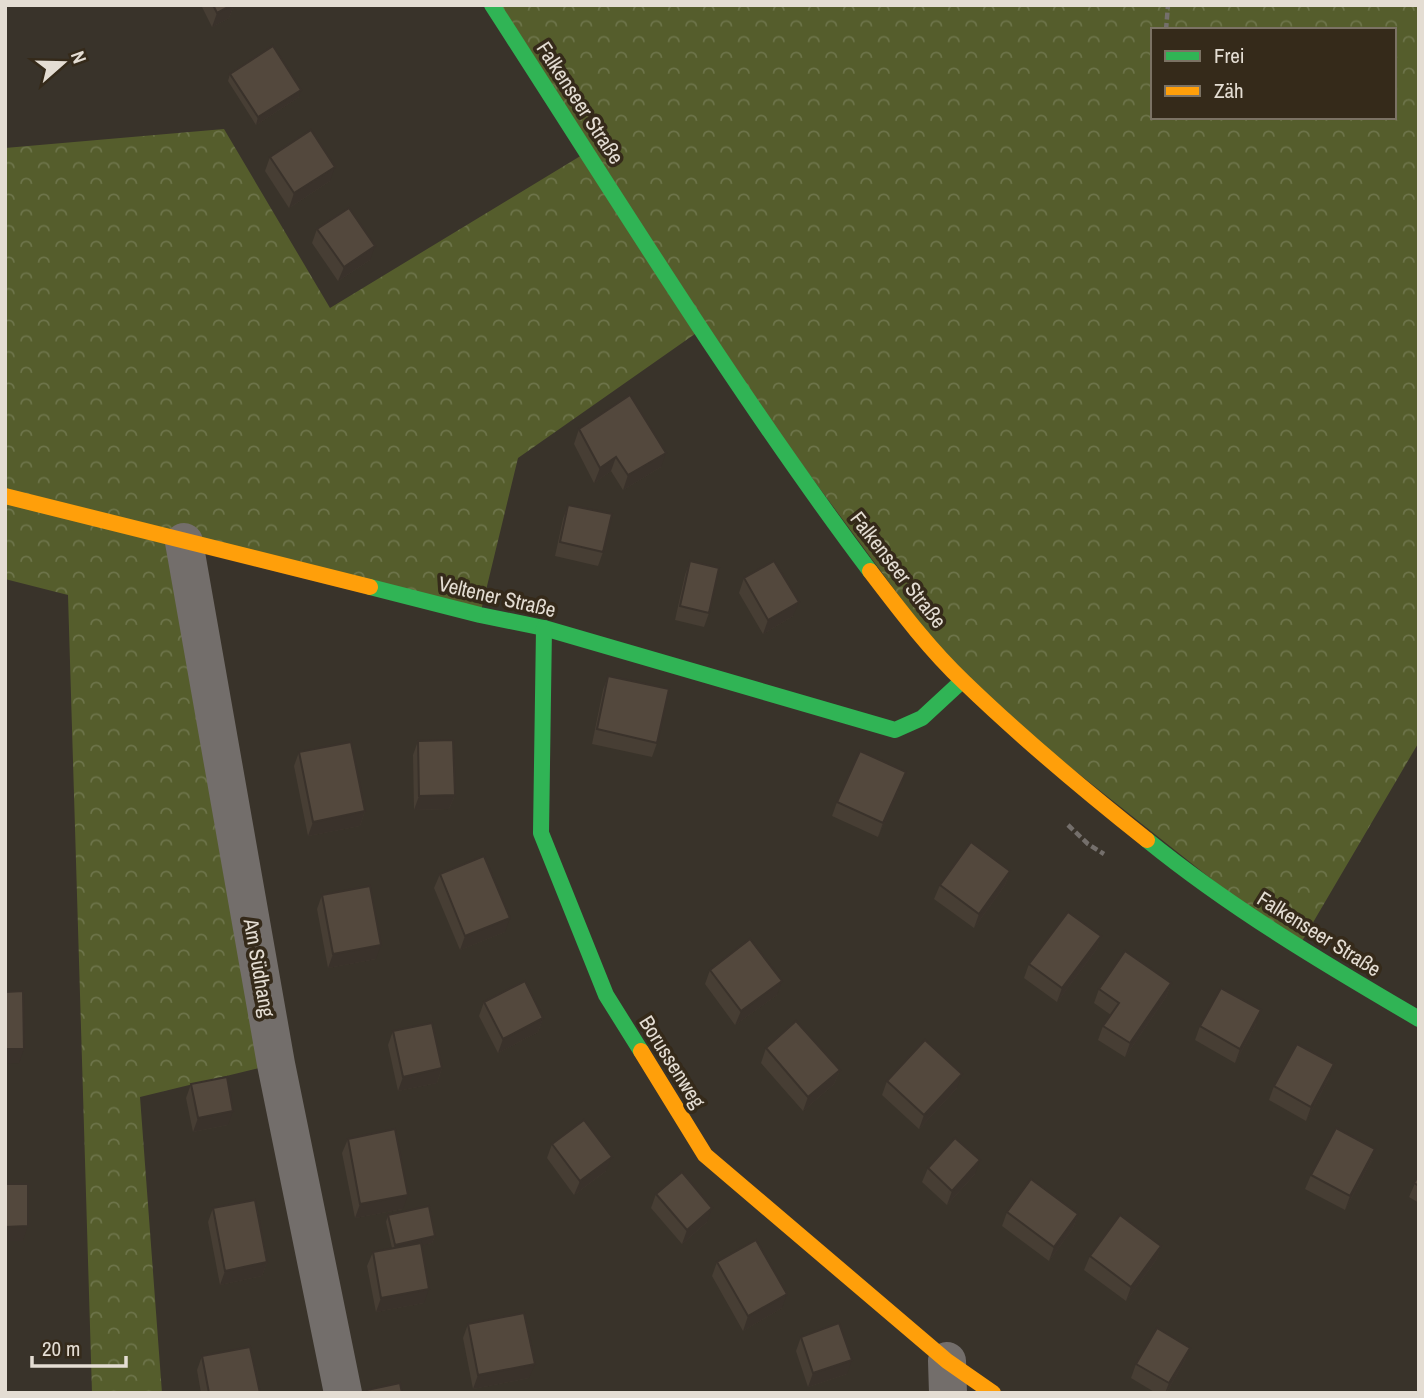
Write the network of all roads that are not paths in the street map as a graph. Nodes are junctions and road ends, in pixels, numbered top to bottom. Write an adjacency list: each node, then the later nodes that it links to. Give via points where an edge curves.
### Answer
1 (492, 5): 5 (street, Falkenseer Straße, via 817,499 894,603)
2 (5, 496): 3 (street, Veltener Straße)
3 (184, 542): 4 (street, Veltener Straße); 8 (street, Am Südhang, via 276,1064)
4 (544, 628): 5 (street, Veltener Straße, via 895,730 922,718); 7 (street, Borussenweg, via 541,833 606,995 705,1156)
5 (962, 681): 6 (street, Falkenseer Straße, via 1082,788 1189,874 1298,948)
6 (1419, 1019)
7 (948, 1377): 9 (street, Borussenweg)
8 (343, 1393)
9 (993, 1393)

